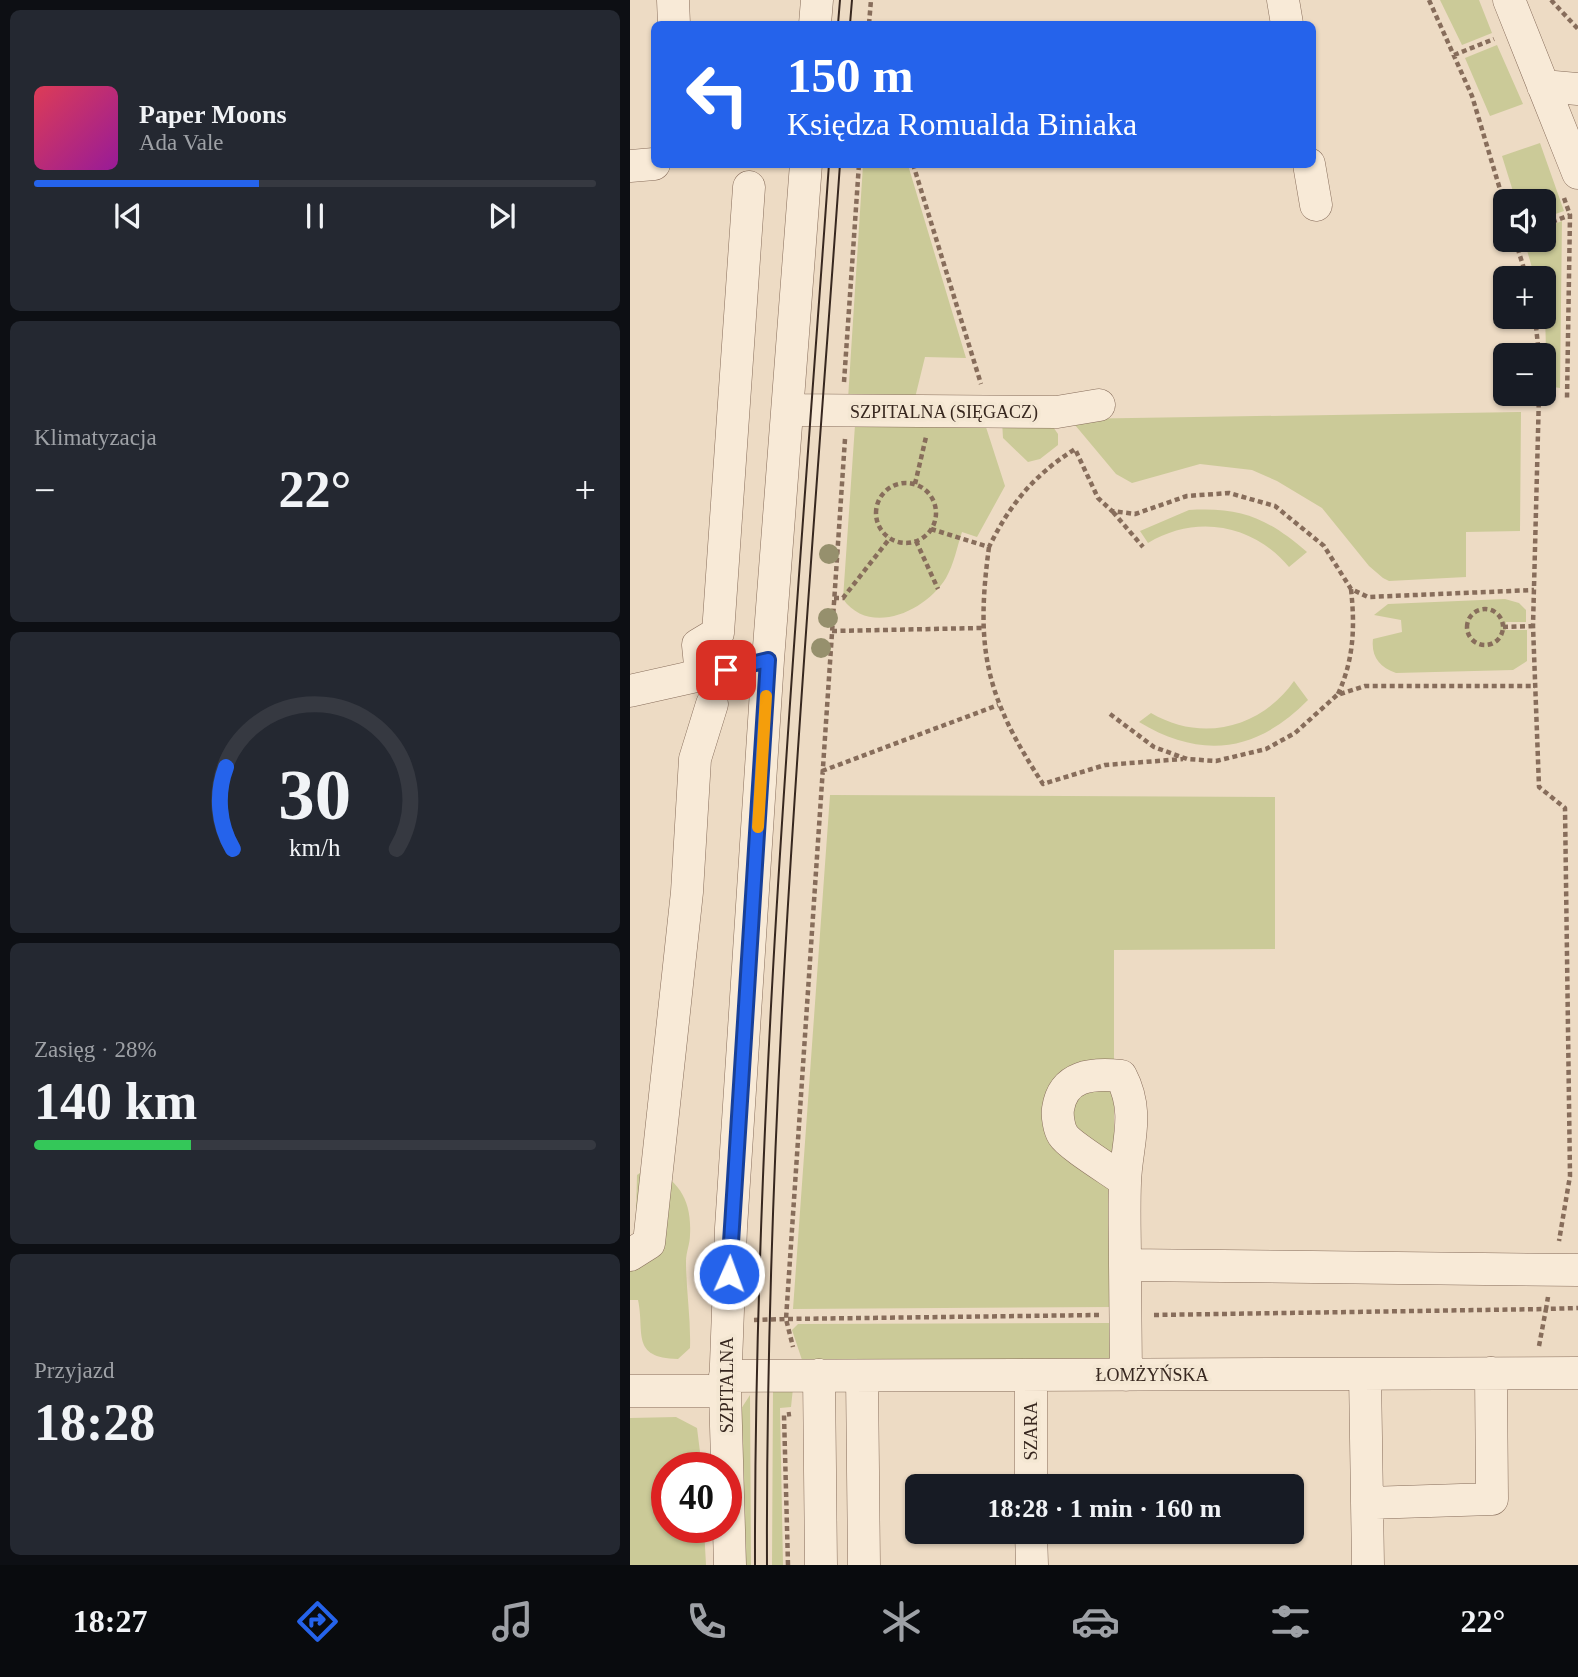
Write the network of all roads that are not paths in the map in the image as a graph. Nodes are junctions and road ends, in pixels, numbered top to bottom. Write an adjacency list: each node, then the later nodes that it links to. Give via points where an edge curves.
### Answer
1 (673, 0): 5 (street)
2 (817, 0): 6 (street)
3 (1283, 0): 7 (street)
4 (1509, 0): 8 (street)
5 (674, 21)
6 (815, 21)
7 (1286, 21)
8 (1543, 86): 9 (street); 14 (street)
9 (1578, 89)
10 (651, 164): 11 (street)
11 (630, 166)
12 (806, 168): 18 (street, SZPITALNA)
13 (1310, 168): 16 (street)
14 (1570, 181)
15 (749, 187): 20 (street, via 718,633 698,645)
16 (1316, 205)
17 (1099, 405): 18 (street, SZPITALNA (SIĘGACZ), via 1057,412)
18 (788, 410): 19 (street, SZPITALNA)
19 (768, 660): 20 (street); 33 (street, SZPITALNA, via 730,1228)
20 (706, 690): 21 (street); 23 (street, via 695,759 687,891 649,1243)
21 (630, 691)
22 (1125, 1181): 24 (street)
23 (630, 1255)
24 (1125, 1265): 25 (street); 29 (street)
25 (1566, 1270)
26 (1491, 1373): 27 (street, ŁOMŻYŃSKA); 28 (street, ŁOMŻYŃSKA); 36 (street, via 1492,1499)
27 (1578, 1373)
28 (1365, 1374): 29 (street, ŁOMŻYŃSKA); 36 (street)
29 (1126, 1375): 32 (street, ŁOMŻYŃSKA)
30 (819, 1376): 31 (street, ŁOMŻYŃSKA); 33 (street, ŁOMŻYŃSKA); 39 (street)
31 (862, 1376): 32 (street, ŁOMŻYŃSKA); 40 (street)
32 (1031, 1376): 35 (street, SZARA)
33 (725, 1383): 34 (street, ŁOMŻYŃSKA); 38 (street, SZPITALNA)
34 (630, 1391)
35 (1031, 1474)
36 (1368, 1503): 42 (street)
37 (1031, 1544): 41 (street)
38 (730, 1565)
39 (821, 1565)
40 (864, 1565)
41 (1032, 1565)
42 (1368, 1565)

